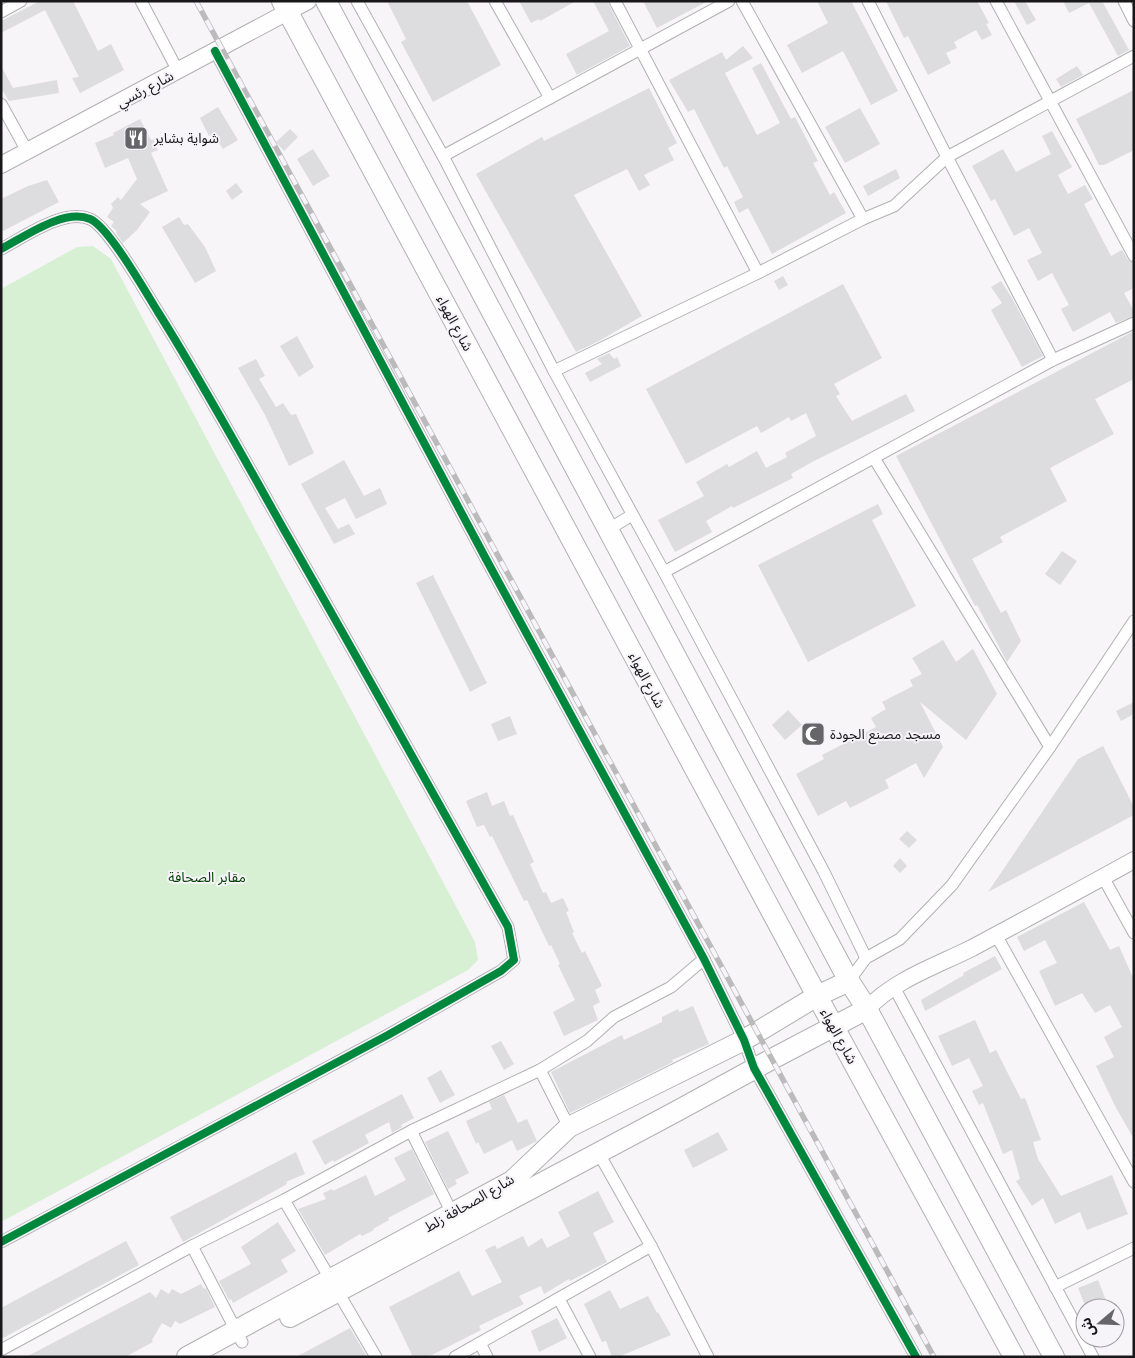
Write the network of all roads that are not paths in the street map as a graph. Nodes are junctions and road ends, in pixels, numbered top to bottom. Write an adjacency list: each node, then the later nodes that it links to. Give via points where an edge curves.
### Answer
1 (21, 1): 14 (street)
2 (141, 1): 19 (street)
3 (308, 1): 13 (street, شارع رئسي)
4 (326, 1): 36 (highway)
5 (357, 1): 24 (street)
6 (495, 1): 20 (street)
7 (615, 1): 16 (street)
8 (729, 1): 16 (street)
9 (742, 1): 27 (street)
10 (868, 1): 25 (street)
11 (996, 1): 21 (street)
12 (1124, 1): 15 (street)
13 (285, 7): 17 (street, شارع رئسي); 48 (highway, شارع الهواء)
14 (1, 12)
15 (1134, 21)
16 (640, 49): 20 (street); 30 (street)
17 (215, 52): 19 (street, شارع رئسي); 45 (street)
18 (1134, 56): 21 (street)
19 (178, 71): 23 (street, شارع رئسي)
20 (550, 98): 24 (street)
21 (1049, 102): 25 (street); 29 (street)
22 (1, 104): 23 (street)
23 (27, 151): 26 (street, شارع رئسي)
24 (443, 156): 33 (street)
25 (947, 157): 27 (street, via 894,206); 32 (street)
26 (1, 165)
27 (863, 219): 30 (street)
28 (1, 249): 60 (street, via 51,222 70,216 90,219 115,244 185,356 508,927 514,960 501,971 388,1035)
29 (1134, 256)
30 (758, 273): 33 (street)
31 (1134, 323): 32 (street)
32 (1053, 360): 34 (street)
33 (554, 372): 35 (street)
34 (874, 458): 37 (street); 39 (street)
35 (632, 515): 36 (street); 37 (street)
36 (609, 529): 46 (highway)
37 (664, 572): 44 (street, via 824,872)
38 (1134, 621): 39 (street)
39 (1050, 747): 44 (street, via 952,884 900,939)
40 (1134, 860): 41 (street)
41 (1103, 877): 42 (street); 43 (street)
42 (1134, 933)
43 (996, 935): 47 (street); 57 (street)
44 (866, 958): 46 (street)
45 (704, 959): 51 (street); 53 (street, via 671,987 614,1017 587,1040)
46 (849, 981): 48 (highway, شارع الصحافة زلط); 49 (highway)
47 (894, 987): 49 (street); 65 (street)
48 (817, 996): 50 (highway, شارع الهواء); 51 (highway, شارع الصحافة زلط)
49 (867, 1010): 50 (highway, شارع الصحافة زلط); 79 (highway)
50 (834, 1026): 52 (highway, شارع الصحافة زلط); 78 (highway, شارع الهواء)
51 (744, 1040): 52 (street); 54 (highway, شارع الصحافة زلط)
52 (754, 1068): 56 (highway, شارع الصحافة زلط); 77 (street)
53 (540, 1070): 54 (street); 55 (street)
54 (569, 1128): 59 (highway, شارع الصحافة زلط, via 512,1181)
55 (411, 1131): 58 (street); 59 (street)
56 (598, 1152): 59 (highway, شارع الصحافة زلط); 62 (street)
57 (1134, 1182)
58 (284, 1200): 61 (street); 64 (street)
59 (456, 1219): 64 (highway, شارع الصحافة زلط)
60 (1, 1242)
61 (192, 1246): 67 (street); 69 (street)
62 (651, 1246): 66 (street); 76 (street)
63 (1134, 1248): 65 (street)
64 (335, 1285): 67 (highway, شارع الصحافة زلط); 72 (street)
65 (1055, 1287): 80 (street)
66 (559, 1299): 68 (street); 75 (street)
67 (239, 1337): 70 (highway, شارع الصحافة زلط); 71 (highway, شارع الصحافة زلط)
68 (480, 1343): 73 (street); 74 (street)
69 (1, 1350)
70 (187, 1357)
71 (215, 1357)
72 (376, 1357)
73 (455, 1357)
74 (487, 1357)
75 (590, 1357)
76 (708, 1357)
77 (916, 1357)
78 (1014, 1357)
79 (1054, 1357)
80 (1093, 1357)

